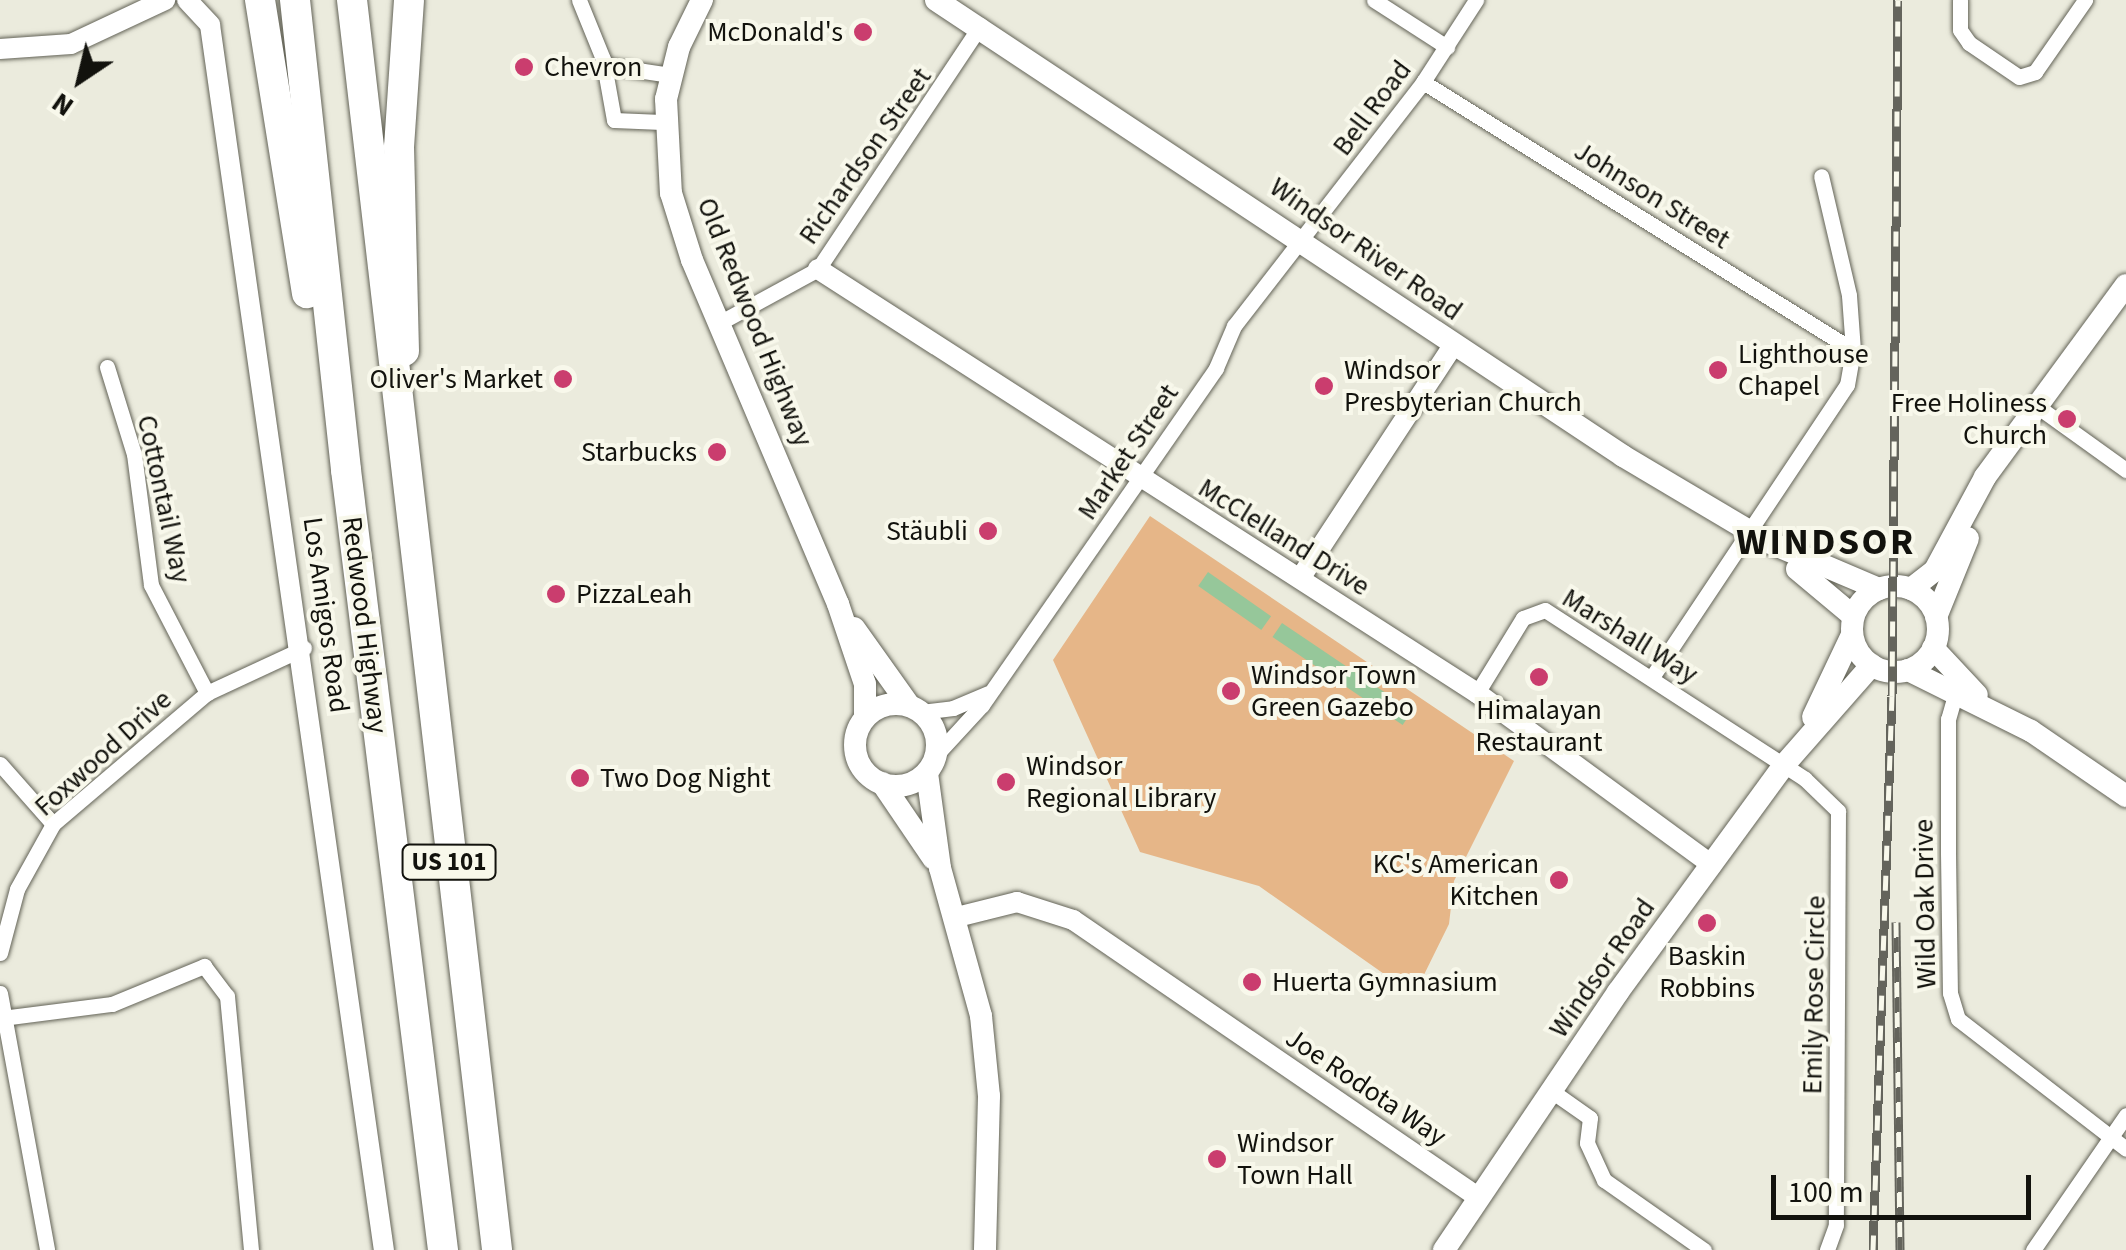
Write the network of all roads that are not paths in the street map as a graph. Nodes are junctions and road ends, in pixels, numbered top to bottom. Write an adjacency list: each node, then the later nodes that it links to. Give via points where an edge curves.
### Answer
1 (165, 0): 16 (street, via 72,44)
2 (186, 0): 42 (street, Los Amigos Road, via 210,25)
3 (260, 0): 30 (highway, via 288,206)
4 (296, 0): 30 (highway, Redwood Highway / US 101)
5 (352, 0): 33 (highway, Redwood Highway / US 101)
6 (409, 0): 33 (highway, via 399,147)
7 (579, 0): 17 (street)
8 (702, 0): 18 (main road, Old Redwood Highway)
9 (936, 0): 14 (main road, Windsor River Road)
10 (1374, 0): 15 (street)
11 (1476, 0): 15 (street, Bell Road)
12 (1960, 0): 13 (street, via 1960,30 1969,42 2018,77 2035,72)
13 (2086, 0)
14 (982, 26): 22 (main road, Windsor River Road); 23 (street, Richardson Street)
15 (1447, 46): 19 (street, Bell Road)
16 (0, 50)
17 (604, 66): 18 (street); 20 (street, via 614,120)
18 (670, 75): 20 (main road, Old Redwood Highway)
19 (1424, 82): 22 (street, Bell Road); 27 (street, Johnson Street)
20 (662, 122): 25 (main road, Old Redwood Highway, via 680,225)
21 (1821, 176): 27 (street, via 1850,294)
22 (1301, 240): 26 (main road, Windsor River Road); 34 (street, Market Street, via 1234,326 1216,368)
23 (818, 269): 25 (street, Richardson Street); 34 (street, McClelland Drive)
24 (2126, 285): 29 (main road)
25 (719, 324): 39 (main road, Old Redwood Highway)
26 (1453, 346): 35 (main road, Windsor River Road); 36 (street)
27 (1853, 350): 35 (street, via 1847,385)
28 (106, 367): 48 (street, Cottontail Way, via 134,454 152,585)
29 (2041, 409): 31 (street); 32 (main road)
30 (346, 470): 75 (highway, Redwood Highway / US 101)
31 (2126, 470)
32 (1995, 471): 38 (main road, via 1985,477 1935,570); 40 (main road)
33 (403, 474): 76 (highway, Redwood Highway / US 101)
34 (1140, 480): 36 (street, McClelland Drive); 47 (street, Market Street)
35 (1758, 536): 37 (main road, Windsor River Road); 41 (main road, Windsor River Road, via 1773,554 1820,582); 46 (street)
36 (1301, 577): 49 (street, McClelland Drive)
37 (1878, 590): 38 (main road); 41 (main road)
38 (1911, 590): 40 (main road)
39 (838, 604): 51 (main road, Old Redwood Highway); 53 (main road, Old Redwood Highway, via 865,684)
40 (1936, 617): 43 (main road)
41 (1852, 626): 44 (main road); 54 (main road, Windsor Road, via 1813,712)
42 (304, 648): 48 (street, Foxwood Drive); 74 (street, Los Amigos Road)
43 (1933, 648): 45 (main road); 52 (main road, via 1951,674)
44 (1872, 666): 45 (main road); 54 (main road, Windsor Road)
45 (1908, 670): 50 (main road)
46 (1652, 676): 49 (street, Marshall Way, via 1546,610 1532,610); 57 (street, Marshall Way)
47 (992, 691): 51 (street, via 953,708); 56 (street, Market Street)
48 (207, 693): 60 (street, Foxwood Drive)
49 (1477, 693): 61 (street, McClelland Drive)
50 (1955, 695): 52 (main road); 69 (street, Wild Oak Drive, via 1948,719 1948,853 1950,993 1958,1019)
51 (915, 709): 53 (main road, via 885,704); 56 (main road, via 935,731)
52 (1994, 711): 59 (main road)
53 (865, 718): 58 (main road, via 856,756)
54 (1814, 725): 57 (main road, Windsor Road)
55 (0, 764): 60 (street)
56 (932, 764): 58 (main road, via 906,785); 62 (main road)
57 (1784, 764): 61 (main road, Windsor Road); 80 (street, Emily Rose Circle, via 1829,799 1842,826 1836,1225)
58 (882, 783): 62 (main road)
59 (2126, 796)
60 (53, 824): 64 (street, Foxwood Drive, via 18,889)
61 (1712, 865): 67 (main road, Windsor Road)
62 (940, 868): 63 (main road)
63 (957, 916): 71 (street, Joe Rodota Way, via 1017,902 1073,920); 77 (main road, via 981,1016 989,1096)
64 (0, 953)
65 (0, 993): 66 (street)
66 (2, 1018): 72 (street); 73 (street, via 112,1004 204,966 228,996)
67 (1553, 1092): 71 (main road, Windsor Road); 79 (street, via 1590,1118 1587,1144 1604,1180)
68 (2126, 1115): 69 (street)
69 (2110, 1138): 70 (street, Wild Oak Drive); 81 (street)
70 (2126, 1150)
71 (1479, 1198): 78 (main road, Windsor Road)
72 (46, 1250)
73 (252, 1250)
74 (384, 1250)
75 (443, 1250)
76 (498, 1250)
77 (985, 1250)
78 (1444, 1250)
79 (1704, 1250)
80 (1826, 1250)
81 (2033, 1250)

